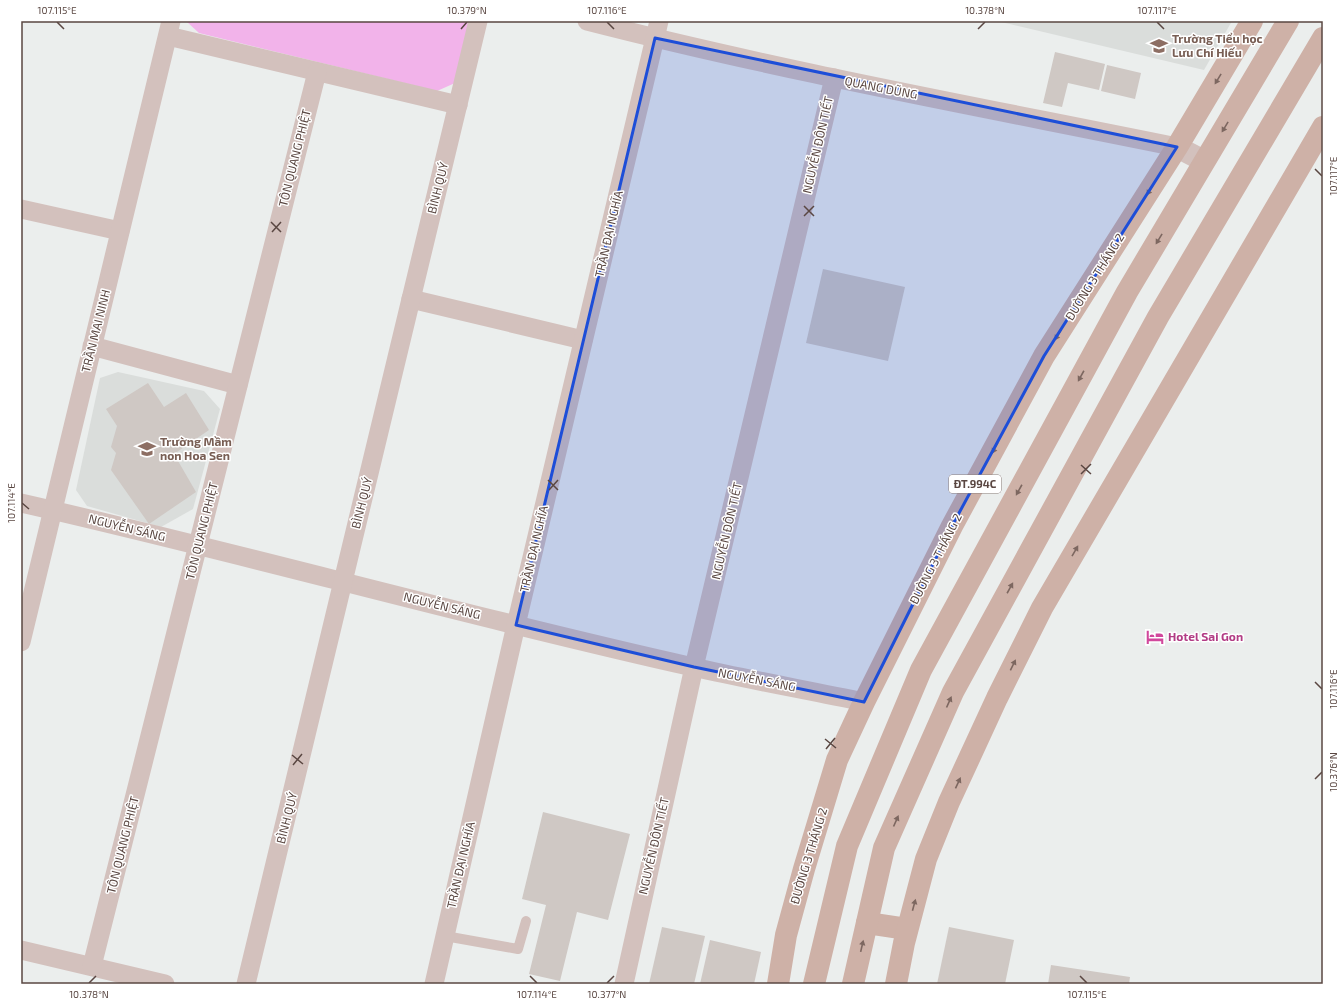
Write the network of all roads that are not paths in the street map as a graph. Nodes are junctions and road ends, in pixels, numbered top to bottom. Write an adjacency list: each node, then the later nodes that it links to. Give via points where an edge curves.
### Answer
1 (478, 21): 10 (street, BÌNH QUÝ)
2 (587, 21): 6 (street, QUANG DŨNG)
3 (1252, 21): 12 (main road, ĐƯỜNG 3 THÁNG 2 / ĐT.994C, one-way to 12)
4 (1288, 21): 13 (main road, ĐT.994C, one-way to 13)
5 (169, 28): 8 (street); 15 (street, TRẦN MAI NINH)
6 (657, 30): 9 (street, QUANG DŨNG); 17 (street, TRẦN ĐẠI NGHĨA)
7 (1323, 38): 29 (main road, one-way to 7, via 884,848 954,692 1158,317)
8 (317, 72): 10 (street); 19 (street, TÔN QUANG PHIỆT)
9 (834, 78): 12 (street, QUANG DŨNG); 26 (street, NGUYỄN ĐÔN TIẾT)
10 (458, 105): 16 (street, BÌNH QUÝ)
11 (1323, 127): 30 (main road, one-way to 11, via 926,859 949,802 1042,608)
12 (1177, 147): 13 (street); 27 (main road, ĐƯỜNG 3 THÁNG 2 / ĐT.994C, one-way to 27, via 1044,356 952,526)
13 (1204, 162): 39 (main road, ĐT.994C, one-way to 39, via 1127,292 921,670 847,846)
14 (21, 209): 15 (street)
15 (120, 231): 18 (street, TRẦN MAI NINH)
16 (412, 298): 17 (street); 23 (street, BÌNH QUÝ)
17 (583, 340): 24 (street, TRẦN ĐẠI NGHĨA)
18 (92, 346): 19 (street); 21 (street, TRẦN MAI NINH)
19 (238, 385): 22 (street, TÔN QUANG PHIỆT)
20 (21, 503): 21 (street, NGUYỄN SÁNG)
21 (53, 510): 22 (street, NGUYỄN SÁNG); 25 (street, TRẦN MAI NINH)
22 (198, 546): 23 (street, NGUYỄN SÁNG); 33 (street, TÔN QUANG PHIỆT)
23 (344, 581): 24 (street, NGUYỄN SÁNG); 35 (street, BÌNH QUÝ)
24 (516, 625): 26 (street, NGUYỄN SÁNG); 31 (street, TRẦN ĐẠI NGHĨA)
25 (21, 642)
26 (694, 667): 27 (street, NGUYỄN SÁNG); 37 (street, NGUYỄN ĐÔN TIẾT)
27 (864, 702): 38 (main road, ĐƯỜNG 3 THÁNG 2 / ĐT.994C, via 838,760 804,869 786,935)
28 (526, 921): 31 (lane, via 518,949)
29 (867, 923): 30 (main road); 40 (main road, one-way to 29)
30 (908, 929): 41 (main road)
31 (445, 936): 36 (street, TRẦN ĐẠI NGHĨA)
32 (21, 950): 33 (street)
33 (92, 966): 34 (street)
34 (165, 984)
35 (246, 984)
36 (434, 984)
37 (624, 984)
38 (778, 984)
39 (814, 984)
40 (853, 984)
41 (896, 984)

